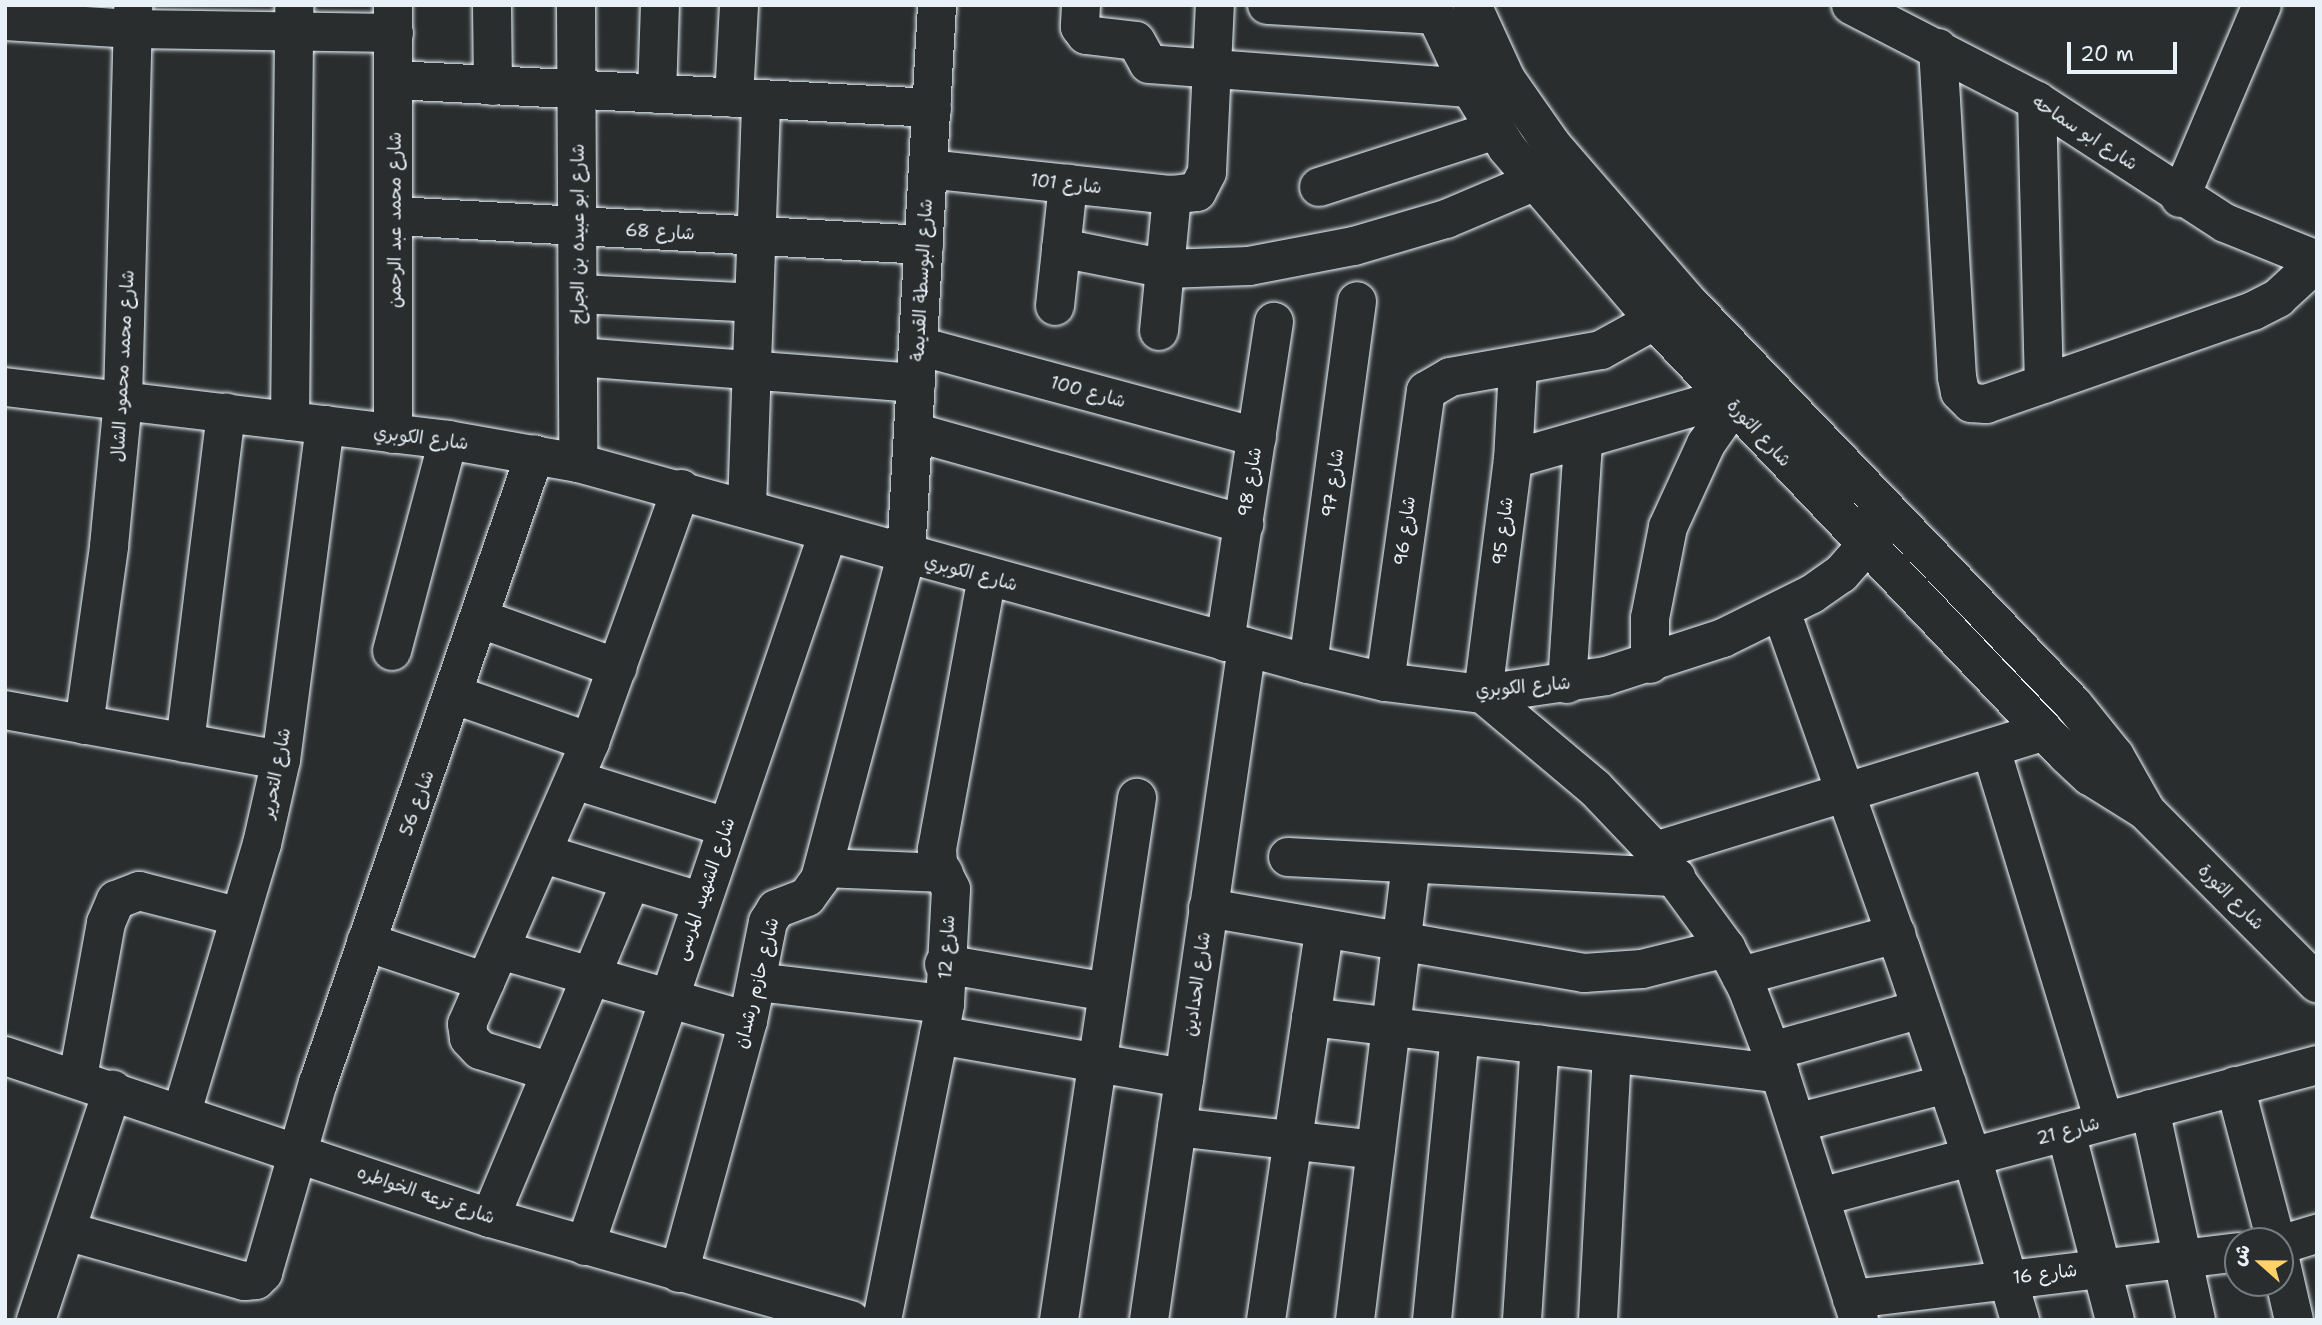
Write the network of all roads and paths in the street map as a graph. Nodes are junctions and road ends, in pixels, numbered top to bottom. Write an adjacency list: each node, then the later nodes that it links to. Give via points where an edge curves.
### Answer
1 (492, 5): 21 (street)
2 (576, 5): 23 (street, شارع ابو عبيده بن الجراح)
3 (660, 5): 24 (street)
4 (739, 5): 25 (street)
5 (937, 5): 27 (street, شارع البوسطة القديمة)
6 (1081, 5): 19 (street, via 1080,27 1091,37 1136,41 1149,64)
7 (1216, 5): 19 (street)
8 (1267, 5): 12 (street)
9 (1472, 5): 29 (street, شارع الثورة, via 1506,79)
10 (1851, 5): 18 (street, شارع ابو سماحه)
11 (2262, 5): 35 (street)
12 (1433, 10): 22 (street, شارع الثورة)
13 (78, 16): 14 (street); 17 (street)
14 (133, 17): 15 (street); 57 (street, شارع محمد محمود الشال)
15 (294, 19): 16 (street); 60 (street, شارع التحرير)
16 (394, 19): 20 (street, شارع محمد عبد الرحمن)
17 (5, 20)
18 (1938, 48): 26 (street, شارع ابو سماحه); 55 (street, via 1961,392 1971,402 1986,404)
19 (1212, 71): 22 (street); 34 (street)
20 (395, 80): 21 (street); 36 (street, شارع محمد عبد الرحمن)
21 (494, 86): 23 (street)
22 (1470, 88): 28 (street, شارع الثورة)
23 (577, 90): 24 (street); 37 (street, شارع ابو عبيده بن الجراح)
24 (657, 94): 25 (street)
25 (748, 99): 27 (street); 38 (street)
26 (2037, 101): 35 (street, شارع ابو سماحه); 55 (street)
27 (932, 108): 30 (street, شارع البوسطة القديمة)
28 (1495, 130): 31 (street, شارع الثورة); 33 (street)
29 (1552, 145): 31 (street); 45 (street, شارع الثورة)
30 (928, 169): 32 (street, شارع 101); 39 (street, شارع البوسطة القديمة)
31 (1527, 174): 42 (street, via 1446,219 1354,246 1249,266); 49 (street, شارع الثورة)
32 (1068, 184): 34 (street, شارع 101); 40 (street)
33 (1319, 187)
34 (1187, 191): 42 (street)
35 (2180, 198): 41 (street, شارع ابو سماحه, via 2271,245)
36 (396, 216): 37 (street, شارع 68); 62 (street, شارع محمد عبد الرحمن)
37 (578, 228): 38 (street, شارع 68); 43 (street, شارع ابو عبيده بن الجراح)
38 (756, 236): 39 (street, شارع 68); 46 (street)
39 (924, 245): 52 (street, شارع البوسطة القديمة)
40 (1061, 248): 42 (street); 47 (street)
41 (2317, 261): 55 (street, via 2278,298 2253,311)
42 (1166, 269): 50 (street)
43 (579, 294): 46 (street); 51 (street, شارع ابو عبيده بن الجراح)
44 (1357, 301): 81 (street, شارع 97)
45 (1688, 302): 49 (street); 71 (street, شارع الثورة)
46 (754, 303): 54 (street)
47 (1055, 306)
48 (1274, 322): 63 (street, شارع 98)
49 (1657, 323): 53 (street, via 1601,350); 58 (street, شارع الثورة)
50 (1160, 331)
51 (578, 357): 54 (street, شارع 100); 68 (street, شارع ابو عبيده بن الجراح)
52 (918, 364): 54 (street, شارع 100); 61 (street, شارع البوسطة القديمة); 63 (street, شارع 100)
53 (1518, 368): 67 (street, شارع 95); 84 (street, شارع 96, via 1450,377 1432,384 1420,409)
54 (752, 370): 70 (street)
55 (2044, 384)
56 (5, 387): 57 (street, شارع الكوبري)
57 (123, 400): 59 (street, شارع الكوبري); 89 (street, شارع محمد محمود الشال)
58 (1730, 402): 65 (street); 74 (street, شارع الثورة); 82 (street, via 1668,527 1650,618)
59 (226, 413): 60 (street, شارع الكوبري); 92 (street)
60 (308, 423): 62 (street, شارع الكوبري); 94 (street, شارع التحرير)
61 (914, 432): 72 (street); 75 (street, شارع البوسطة القديمة)
62 (393, 435): 64 (street, شارع الكوبري)
63 (1257, 438): 72 (street, شارع 98)
64 (448, 440): 66 (street, شارع الكوبري); 80 (street)
65 (1583, 442): 67 (street); 85 (street)
66 (535, 454): 68 (street, شارع الكوبري); 78 (street, شارع 56)
67 (1513, 459): 86 (street, شارع 95)
68 (578, 463): 69 (street, شارع الكوبري)
69 (681, 489): 70 (street, شارع الكوبري); 83 (street)
70 (747, 507): 73 (street, شارع الكوبري)
71 (1892, 516): 74 (street, شارع الكوبري); 98 (street, شارع الثورة, via 2073,704 2115,755)
72 (1244, 524): 79 (street, شارع 98)
73 (828, 533): 75 (street, شارع الكوبري); 99 (street, شارع الشهيد المرسى)
74 (1867, 549): 77 (street, شارع الكوبري, via 1841,574); 90 (street, شارع الثورة)
75 (906, 555): 76 (street, شارع الكوبري); 104 (street, شارع حازم رشدان)
76 (987, 577): 79 (street, شارع الكوبري); 105 (street, شارع 12, via 937,849 937,863)
77 (1780, 611): 82 (street, شارع الكوبري); 96 (street)
78 (481, 619): 83 (street); 87 (street, شارع 56)
79 (1236, 645): 81 (street, شارع الكوبري); 108 (street, شارع الحدادين)
80 (392, 651)
81 (1308, 664): 84 (street, شارع الكوبري)
82 (1650, 664): 85 (street, شارع الكوبري)
83 (618, 668): 91 (street)
84 (1385, 682): 86 (street, شارع الكوبري)
85 (1567, 684): 86 (street, شارع الكوبري)
86 (1483, 694): 102 (street, via 1550,747)
87 (455, 695): 91 (street); 112 (street, شارع 56)
88 (5, 710): 89 (street)
89 (84, 725): 92 (street)
90 (2044, 731): 93 (street); 98 (street, شارع الثورة, via 2090,776)
91 (590, 742): 95 (street)
92 (185, 743): 94 (street)
93 (1990, 749): 96 (street); 141 (street)
94 (281, 760): 109 (street, شارع التحرير)
95 (575, 780): 99 (street); 100 (street)
96 (1846, 793): 102 (street); 111 (street)
97 (1136, 798): 120 (street)
98 (2146, 811): 119 (street, شارع الثورة)
99 (726, 827): 107 (street, شارع الشهيد المرسى)
100 (544, 854): 106 (street); 116 (street)
101 (1288, 857): 103 (street)
102 (1666, 864): 103 (street); 114 (street)
103 (1411, 866): 113 (street)
104 (824, 868): 105 (street); 118 (street, شارع حازم رشدان, via 807,897 781,904 772,915)
105 (944, 873): 115 (street, شارع 12, via 951,889)
106 (631, 881): 107 (street); 117 (street)
107 (700, 901): 121 (street, شارع الشهيد المرسى)
108 (1208, 908): 110 (street); 135 (street, شارع الحدادين)
109 (240, 917): 136 (street, via 139,891 116,901 106,923); 140 (street, شارع التحرير)
110 (1324, 930): 113 (street); 123 (street)
111 (1896, 934): 114 (street); 122 (street)
112 (366, 942): 116 (street); 147 (street, شارع 56)
113 (1402, 944): 114 (street, via 1603,974); 126 (street)
114 (1733, 962): 132 (street)
115 (944, 964): 120 (street); 124 (street, شارع 12)
116 (493, 966): 117 (street); 134 (street, via 467,1024 474,1045)
117 (591, 978): 121 (street); 134 (street)
118 (757, 982): 124 (street); 125 (street, شارع حازم رشدان)
119 (2317, 983)
120 (1108, 992): 131 (street)
121 (668, 1000): 125 (street); 155 (street, شارع الشهيد المرسى)
122 (1922, 1009): 132 (street); 137 (street)
123 (1311, 1017): 126 (street); 145 (street)
124 (942, 1020): 131 (street); 165 (street, شارع 12)
125 (748, 1021): 159 (street, شارع حازم رشدان)
126 (1391, 1027): 127 (street); 146 (street)
127 (1460, 1035): 128 (street); 170 (street)
128 (1540, 1045): 129 (street); 171 (street)
129 (1612, 1054): 132 (street); 172 (street)
130 (5, 1056): 136 (street, شارع ترعه الخواطره)
131 (1097, 1063): 135 (street); 166 (street)
132 (1776, 1063): 142 (street)
133 (2317, 1065): 138 (street, شارع 21)
134 (551, 1072): 150 (street)
135 (1184, 1078): 143 (street, شارع الحدادين)
136 (96, 1083): 140 (street, شارع ترعه الخواطره); 152 (street)
137 (1947, 1084): 142 (street); 148 (street)
138 (2235, 1087): 139 (street, شارع 21); 151 (street)
139 (2150, 1109): 141 (street, شارع 21); 157 (street)
140 (182, 1112): 147 (street, شارع ترعه الخواطره)
141 (2104, 1121): 144 (street, شارع 21)
142 (1796, 1123): 149 (street)
143 (1177, 1127): 145 (street); 167 (street, شارع الحدادين)
144 (2066, 1132): 148 (street, شارع 21); 158 (street)
145 (1293, 1141): 146 (street); 168 (street)
146 (1376, 1150): 169 (street)
147 (298, 1151): 150 (street, شارع ترعه الخواطره); 152 (street, شارع 56, via 263,1273 256,1280 244,1281)
148 (1972, 1157): 149 (street, شارع 21); 160 (street)
149 (1820, 1198): 162 (street)
150 (490, 1217): 155 (street, شارع ترعه الخواطره)
151 (2272, 1227)
152 (66, 1231): 163 (street)
153 (2317, 1234): 154 (street)
154 (2294, 1241)
155 (586, 1246): 159 (street, شارع ترعه الخواطره)
156 (2224, 1254): 157 (street, شارع 16)
157 (2184, 1259): 158 (street, شارع 16); 175 (street)
158 (2104, 1267): 160 (street, شارع 16); 174 (street)
159 (680, 1273): 164 (street, شارع ترعه الخواطره)
160 (2008, 1279): 162 (street, شارع 16); 173 (street)
161 (2289, 1297): 176 (street)
162 (1856, 1309)
163 (36, 1320)
164 (850, 1320)
165 (882, 1320)
166 (1059, 1320)
167 (1149, 1320)
168 (1266, 1320)
169 (1355, 1320)
170 (1432, 1320)
171 (1522, 1320)
172 (1598, 1320)
173 (2020, 1320)
174 (2115, 1320)
175 (2196, 1320)
176 (2294, 1320)

